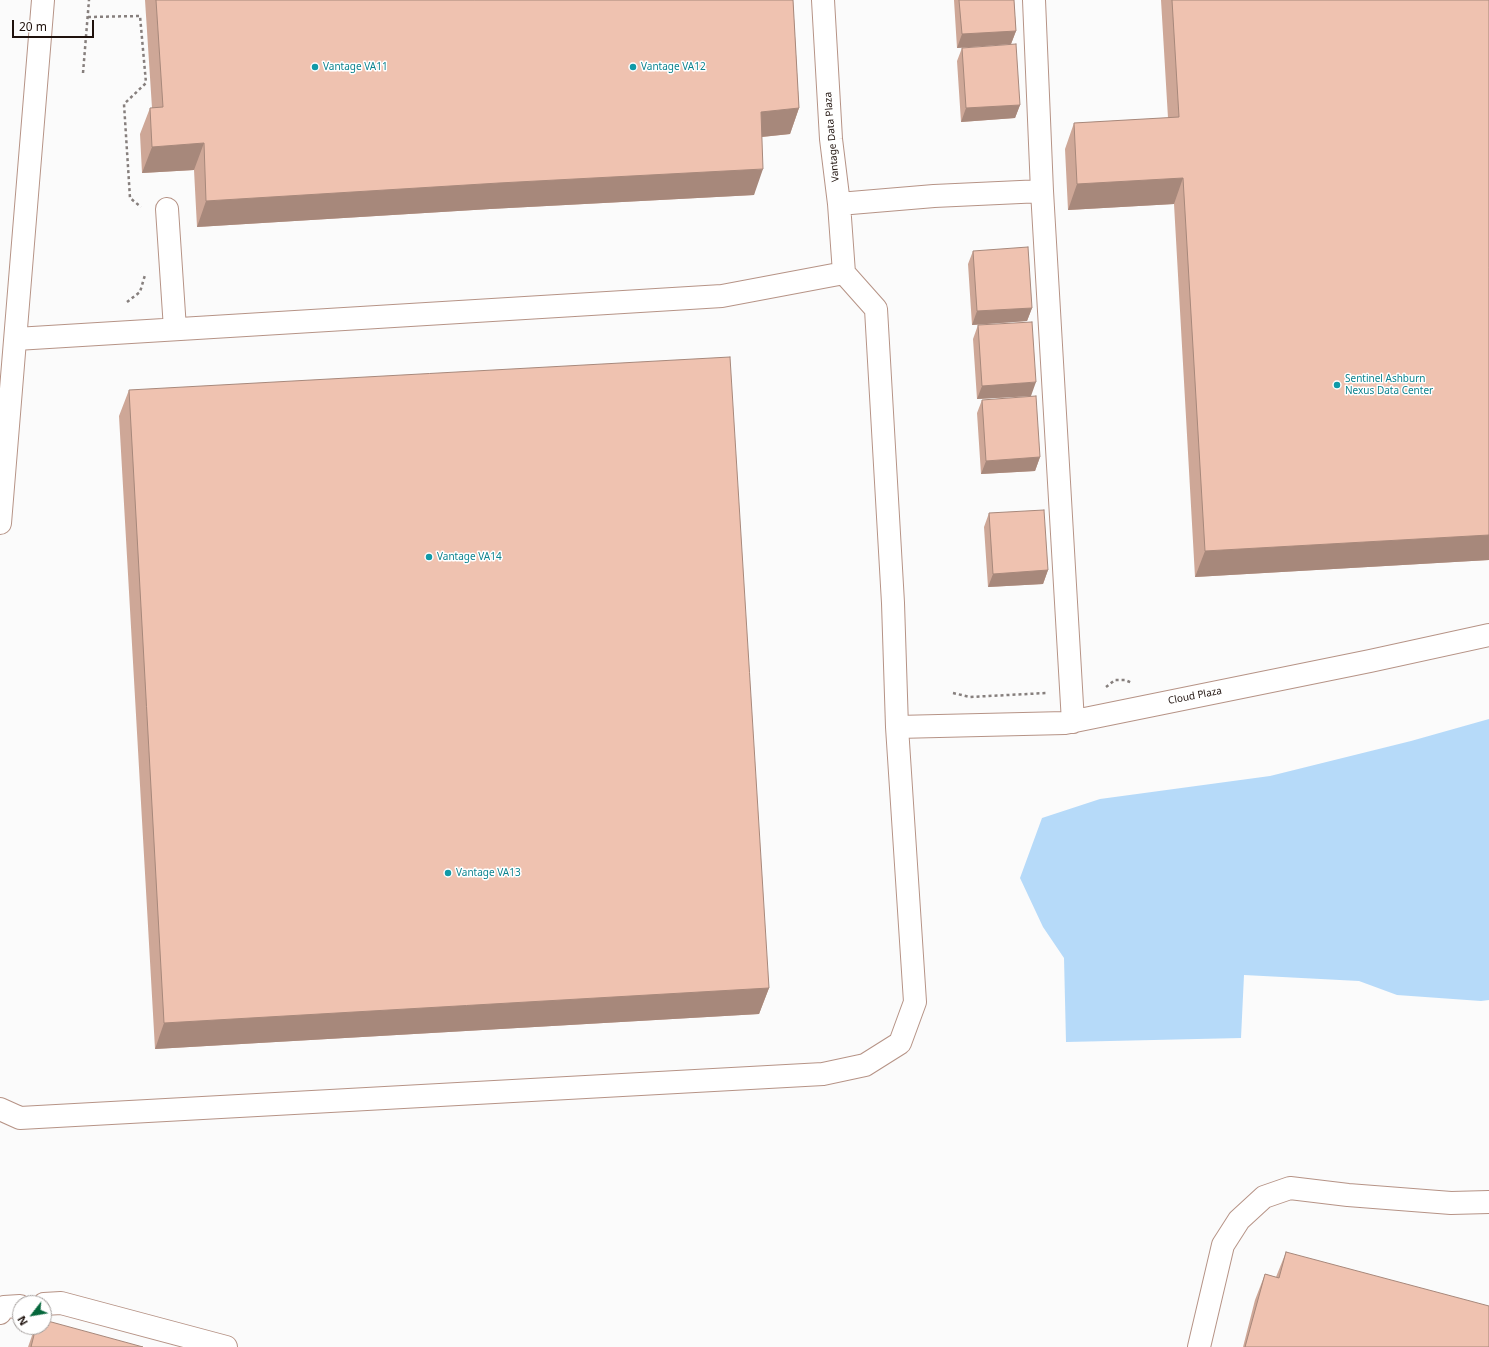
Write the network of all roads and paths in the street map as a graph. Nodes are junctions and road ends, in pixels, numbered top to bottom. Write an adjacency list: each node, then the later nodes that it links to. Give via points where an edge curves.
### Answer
1 (43, 0): 15 (street)
2 (89, 0): 5 (path)
3 (822, 0): 8 (street, Vantage Data Plaza, via 831,139)
4 (1034, 0): 7 (street)
5 (88, 17): 6 (path); 9 (path, via 140,16 146,83 124,104 130,198)
6 (83, 73)
7 (1042, 191): 8 (street); 18 (street)
8 (839, 204): 12 (street, Vantage Data Plaza)
9 (143, 209)
10 (167, 209): 14 (street)
11 (146, 273): 13 (path, via 140,292)
12 (844, 273): 14 (street, via 722,296); 19 (street, via 876,309 893,603)
13 (127, 302)
14 (175, 329): 15 (street)
15 (16, 339): 16 (street)
16 (0, 523)
17 (1489, 635): 18 (street, Cloud Plaza)
18 (1072, 722): 19 (street, Cloud Plaza)
19 (897, 727): 20 (street, via 915,1002 900,1043 865,1065 822,1074 20,1118)
20 (0, 1109)
21 (1489, 1202): 26 (street, via 1451,1203 1290,1188 1264,1197 1239,1220 1223,1245)
22 (52, 1304): 25 (street, via 61,1303)
23 (12, 1306): 24 (street, via 4,1307)
24 (0, 1313)
25 (226, 1347)
26 (1198, 1347)

